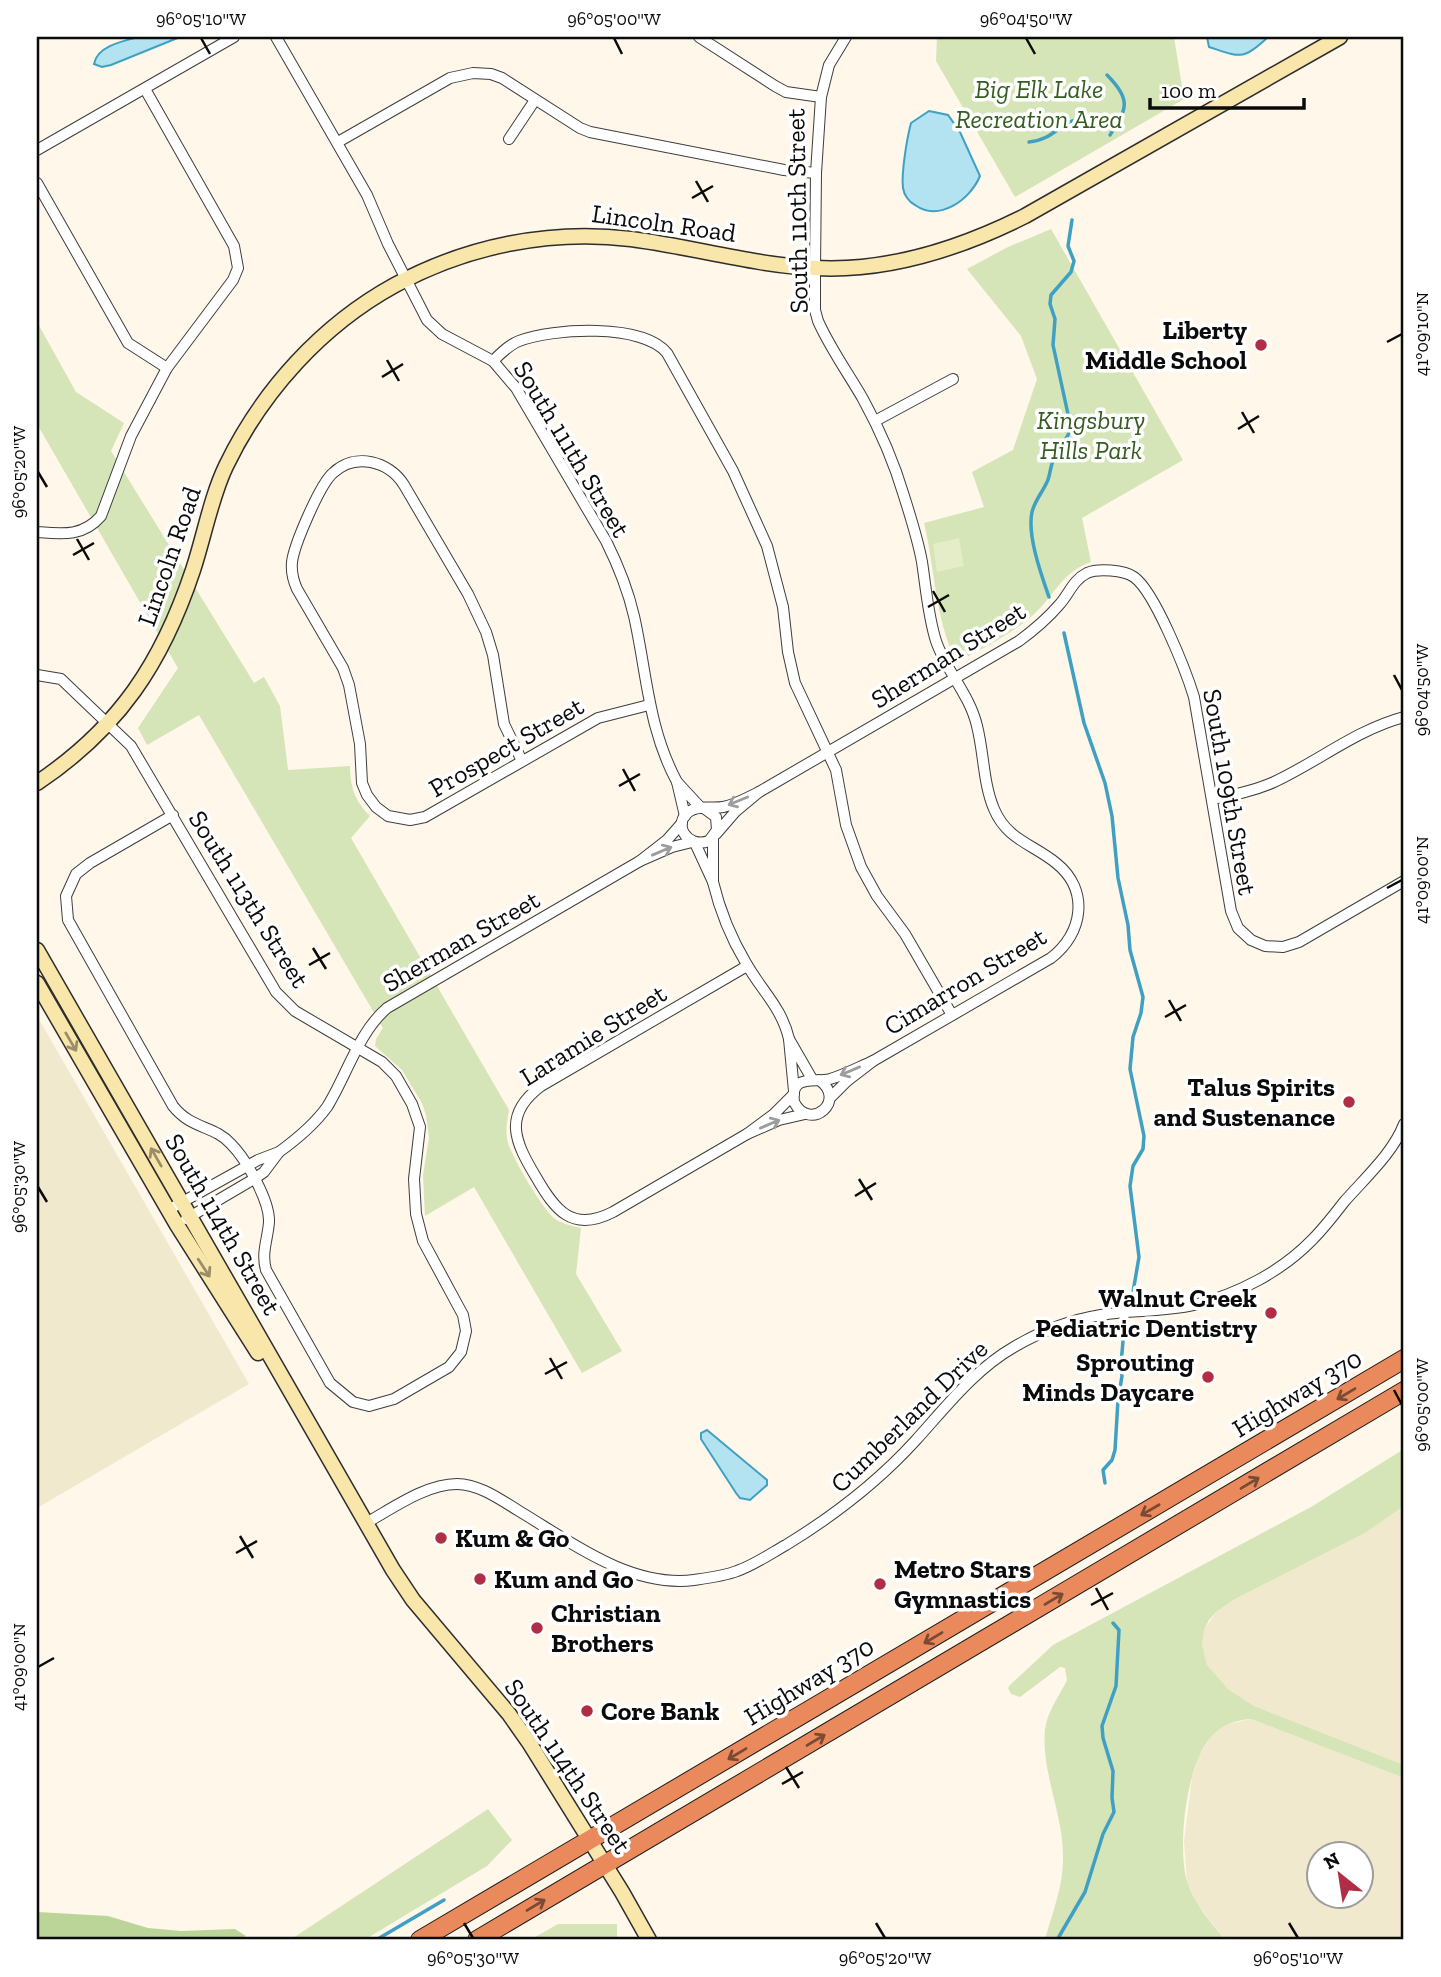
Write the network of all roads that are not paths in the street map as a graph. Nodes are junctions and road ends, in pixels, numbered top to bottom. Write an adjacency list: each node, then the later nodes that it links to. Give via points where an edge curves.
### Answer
1 (234, 37): 6 (street)
2 (276, 37): 10 (street, South 111th Street)
3 (699, 37): 7 (street, South 110th Street, via 786,92)
4 (846, 37): 7 (street, via 829,65)
5 (1340, 37): 14 (street, Lincoln Road, via 1002,228 902,261)
6 (145, 89): 11 (street); 17 (street, via 237,258 226,292)
7 (821, 97): 12 (street, South 110th Street)
8 (535, 100): 9 (street); 10 (street, via 497,76 480,72 461,75); 12 (street, via 590,132)
9 (509, 139)
10 (338, 142): 15 (street, South 111th Street)
11 (37, 150)
12 (816, 173): 14 (street, South 110th Street)
13 (37, 183): 17 (street, via 128,343)
14 (815, 268): 15 (street, Lincoln Road, via 629,239 575,236 494,247); 19 (street, South 110th Street, via 818,321)
15 (405, 280): 16 (street, South 111th Street, via 434,327); 26 (street, Lincoln Road, via 370,300 317,342 265,401 225,468 176,620 151,667)
16 (493, 361): 24 (street, South 111th Street, via 516,387 617,563 633,614); 27 (street, via 519,341 571,332 637,336 665,350 725,455 758,525 779,589 795,683)
17 (167, 368): 20 (street, via 131,436 101,516 80,533)
18 (953, 379): 19 (street)
19 (875, 421): 23 (street, South 110th Street, via 904,494 936,640)
20 (37, 532)
21 (1112, 571): 23 (street, Sherman Street, via 1089,572 1074,582 1036,629); 32 (street, South 109th Street, via 1133,576 1147,593 1185,670)
22 (37, 675): 26 (street, South 113th Street, via 61,679)
23 (954, 678): 27 (street, Sherman Street); 41 (street, South 110th Street, via 977,725 996,814 1018,839 1056,863)
24 (649, 705): 28 (street, Prospect Street, via 598,718); 29 (street, South 111th Street, via 660,747)
25 (1404, 717): 32 (street, via 1365,731 1273,782)
26 (108, 725): 30 (street, Lincoln Road); 34 (street, South 113th Street, via 131,746)
27 (828, 752): 31 (street, Sherman Street); 45 (street, via 861,867)
28 (522, 761): 28 (street, Prospect Street, via 504,724 486,632 404,485 378,463 340,468 321,489 293,556 292,575 346,674 360,744 362,783 369,799 384,814 404,820 425,817)
29 (677, 782): 33 (street, South 111th Street); 35 (street, South 111th Street)
30 (37, 783)
31 (759, 792): 33 (street, Sherman Street, one-way to 33, via 730,805); 36 (street, Sherman Street)
32 (1212, 799): 39 (street, South 109th Street, via 1233,919 1256,943 1283,947 1298,942)
33 (703, 808): 35 (street, via 692,810); 36 (street, via 716,817)
34 (173, 815): 47 (street, South 113th Street, via 276,992 296,1011); 56 (street, via 76,874 65,905 71,928 173,1106 191,1124 224,1137)
35 (684, 820): 37 (street, via 684,834); 38 (street, Sherman Street)
36 (714, 836): 37 (street, via 705,843); 40 (street)
37 (693, 842): 38 (street, Sherman Street, one-way to 37); 40 (street)
38 (640, 861): 47 (street, Sherman Street, via 397,1001 375,1020)
39 (1404, 881)
40 (713, 882): 43 (street)
41 (1075, 891): 45 (street, Cimarron Street, via 1079,906 1076,926 1060,951)
42 (37, 950): 58 (street, South 114th Street, one-way to 42)
43 (747, 966): 46 (street, via 779,1011); 54 (street, Laramie Street, via 531,1093 520,1108 516,1128 520,1149 556,1209 579,1219 613,1212)
44 (37, 983): 59 (street, South 114th Street, one-way to 59)
45 (952, 1015): 48 (street, Cimarron Street)
46 (789, 1039): 49 (street); 50 (street)
47 (359, 1048): 55 (street, Sherman Street, via 325,1109); 57 (street, South 113th Street, via 392,1071 416,1113 420,1136 413,1191 418,1223 463,1315 466,1331 461,1352 449,1367 394,1399 369,1406 346,1399 330,1383 267,1270 264,1256 269,1215)
48 (873, 1061): 49 (street, Cimarron Street, one-way to 49, via 839,1076); 51 (street, Cimarron Street)
49 (815, 1079): 50 (street, via 798,1085); 51 (street, via 827,1087)
50 (794, 1093): 52 (street, via 797,1108); 54 (street)
51 (830, 1098): 52 (street, via 821,1112)
52 (805, 1114): 54 (street, one-way to 52)
53 (1404, 1124): 64 (street, Cumberland Drive, via 1400,1135 1312,1240 1278,1267 1249,1285 1192,1306 1078,1320 1015,1346 979,1372 852,1502 737,1571 690,1580 643,1576 599,1558 484,1491 457,1484 432,1489)
54 (747, 1134)
55 (279, 1152): 56 (street, Sherman Street); 57 (street, Sherman Street)
56 (246, 1167): 57 (street); 58 (street, Sherman Street)
57 (254, 1179): 60 (street, Sherman Street)
58 (182, 1203): 59 (street, Sherman Street); 60 (street, South 114th Street)
59 (168, 1210): 61 (street, South 114th Street)
60 (190, 1216): 61 (street, Sherman Street); 64 (street, South 114th Street)
61 (177, 1225): 64 (street, South 114th Street, one-way to 64)
62 (1404, 1359): 65 (highway, Highway 370, one-way to 65)
63 (1404, 1391): 66 (highway, Highway 370, one-way to 63)
64 (366, 1523): 65 (street, South 114th Street, via 413,1601 530,1744)
65 (590, 1841): 66 (street, South 114th Street); 67 (highway, Highway 370)
66 (605, 1864): 68 (highway, Highway 370, one-way to 66); 69 (street, South 114th Street)
67 (419, 1940)
68 (477, 1940)
69 (649, 1940)

